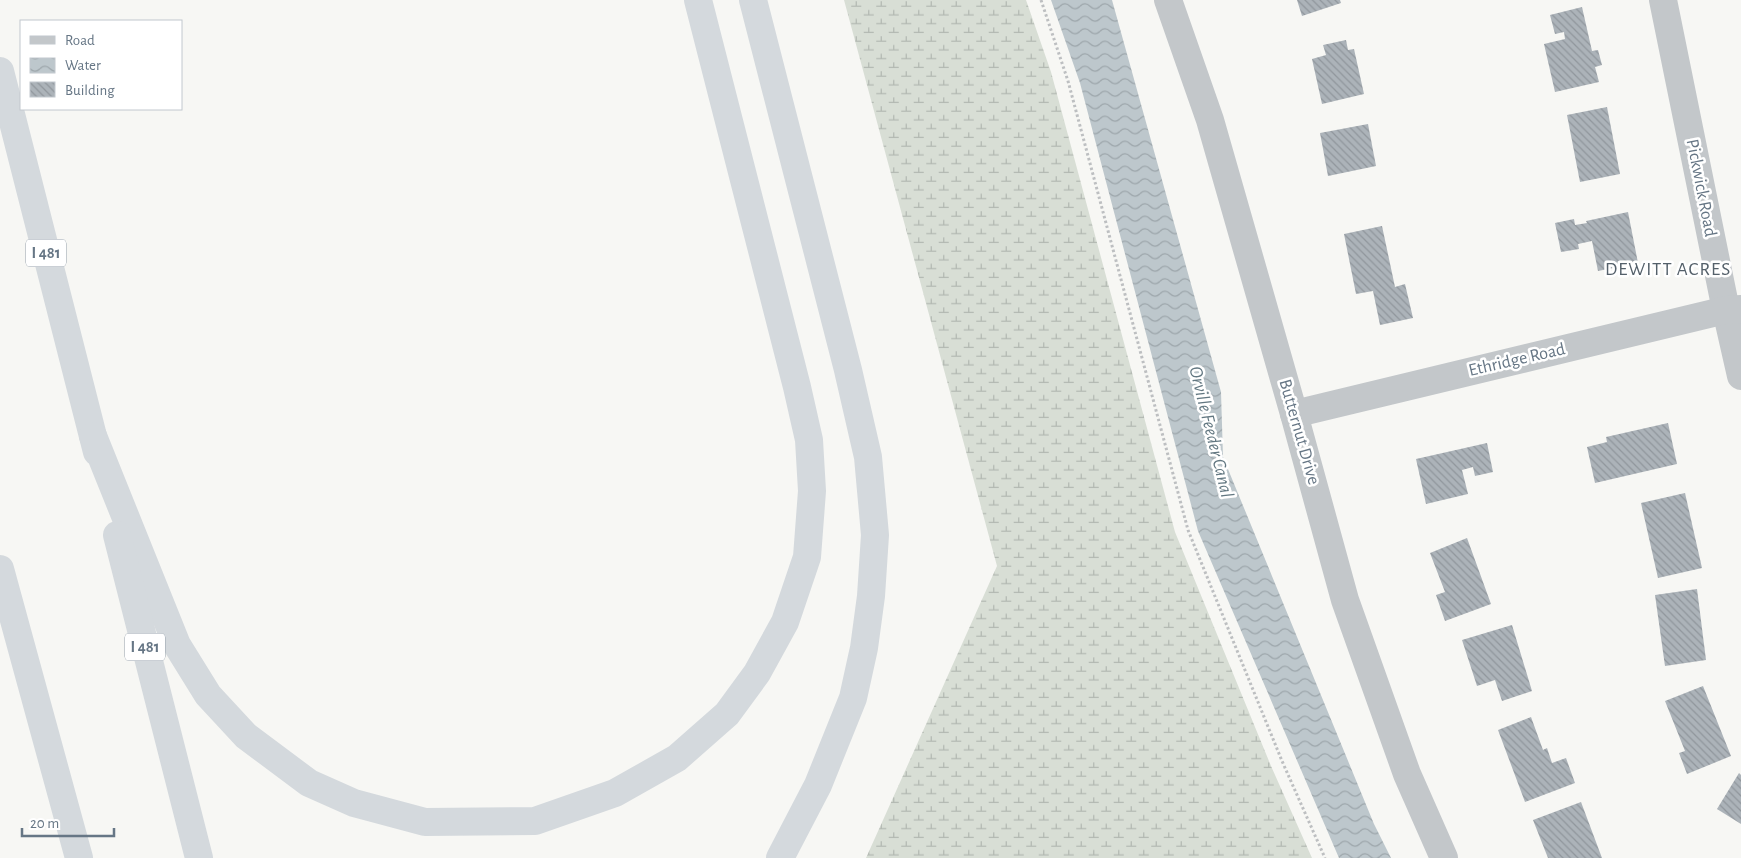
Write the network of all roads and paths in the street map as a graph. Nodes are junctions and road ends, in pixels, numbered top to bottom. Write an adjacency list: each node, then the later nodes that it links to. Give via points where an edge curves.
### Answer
1 (698, 0): 10 (highway, via 799,396 809,440 812,491 807,557 785,622 757,673 727,714 677,758 615,792 535,821 425,822 354,803 309,783 246,736 208,695 177,645)
2 (753, 0): 14 (highway, via 866,447 874,535 871,596 853,698 818,785)
3 (1041, 0): 15 (path, via 1068,81 1188,530)
4 (1168, 0): 9 (street, Butternut Drive, via 1210,120)
5 (1663, 0): 7 (street, Pickwick Road)
6 (0, 71): 10 (highway, I 481)
7 (1734, 310): 8 (street, Pickwick Road); 9 (street, Ethridge Road)
8 (1741, 376)
9 (1294, 414): 16 (street, Butternut Drive, via 1345,600 1407,774)
10 (93, 436): 13 (highway, I 481)
11 (0, 568): 12 (highway)
12 (79, 858)
13 (199, 858)
14 (780, 858)
15 (1325, 858)
16 (1444, 858)

